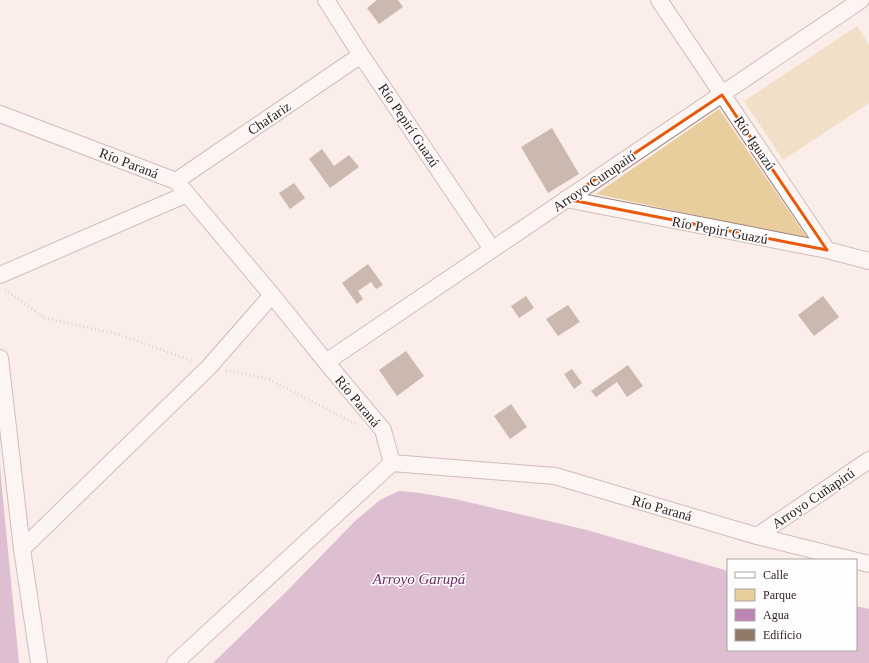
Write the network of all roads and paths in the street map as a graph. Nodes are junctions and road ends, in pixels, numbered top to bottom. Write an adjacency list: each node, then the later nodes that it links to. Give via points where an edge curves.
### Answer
1 (326, 0): 4 (street, Río Pepirí Guazú)
2 (659, 0): 5 (street, Río Iguazú)
3 (861, 0): 5 (street, Arroyo Curupaití)
4 (361, 55): 7 (street, Chafariz); 10 (street, Río Pepirí Guazú)
5 (722, 94): 9 (street, Arroyo Curupaití); 11 (street, Río Iguazú)
6 (0, 114): 7 (street, Río Paraná)
7 (176, 180): 8 (street, Río Paraná)
8 (187, 194): 13 (street); 14 (street, Río Paraná)
9 (566, 199): 10 (street, Arroyo Curupaití); 11 (street, Río Pepirí Guazú)
10 (492, 249): 16 (street, Arroyo Curupaití)
11 (827, 250): 12 (street)
12 (869, 262)
13 (0, 275)
14 (272, 295): 16 (street, Río Paraná); 20 (street, via 208,367)
15 (0, 358): 20 (street)
16 (326, 362): 18 (street, Río Paraná, via 383,430)
17 (869, 460): 19 (street, Arroyo Cuñapirú)
18 (392, 463): 19 (street, Río Paraná, via 554,476); 25 (street)
19 (756, 536): 21 (street, Río Paraná)
20 (22, 549): 24 (street)
21 (851, 559)
22 (857, 561): 23 (street, Río Paraná)
23 (869, 564)
24 (40, 663)
25 (175, 663)

